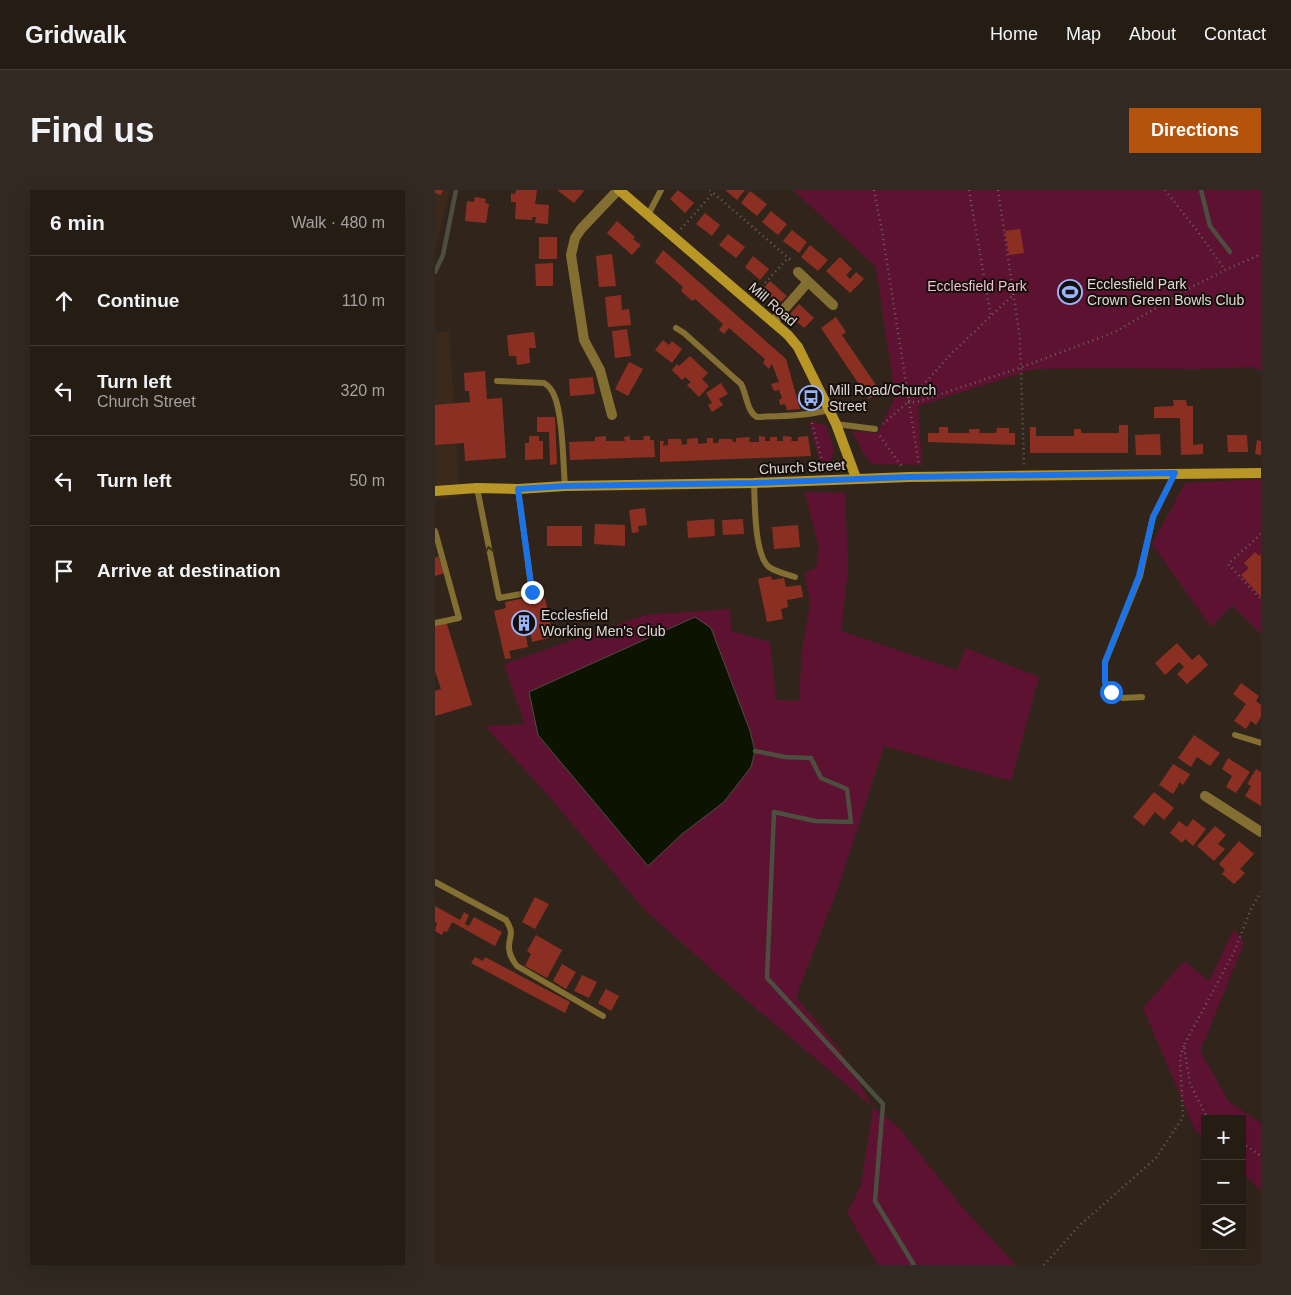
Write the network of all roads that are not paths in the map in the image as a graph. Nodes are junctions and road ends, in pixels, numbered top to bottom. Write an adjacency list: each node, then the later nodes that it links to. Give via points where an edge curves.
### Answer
1 (619, 190): 3 (main road, Mill Road); 11 (street, via 581,229 571,255 584,340 600,370)
2 (661, 190): 3 (lane)
3 (648, 215): 7 (main road, Mill Road)
4 (798, 272): 5 (street)
5 (808, 282): 6 (street); 7 (street)
6 (833, 305)
7 (773, 322): 10 (main road, Mill Road, via 798,346)
8 (676, 328): 10 (lane, via 741,384 749,410 757,417)
9 (497, 381): 18 (lane, via 544,383 550,387 558,409)
10 (829, 410): 12 (main road, Mill Road)
11 (611, 415)
12 (836, 424): 13 (lane); 16 (main road, Mill Road)
13 (875, 429)
14 (1175, 473): 15 (main road, Church Street); 16 (main road, Church Street); 25 (lane, via 1153,517 1139,576 1105,662 1105,682 1111,692 1123,698)
15 (1261, 473)
16 (856, 478): 17 (main road, Church Street)
17 (754, 483): 18 (main road, Church Street); 23 (lane, via 760,553 769,567)
18 (565, 486): 20 (main road, Church Street)
19 (477, 488): 20 (main road, Church Street); 20 (lane, one-way to 19, via 532,592 499,598); 21 (main road, Church Street)
20 (518, 489)
21 (435, 491)
22 (435, 531): 24 (lane, via 459,618)
23 (795, 577)
24 (435, 623)
25 (1142, 697)
26 (1235, 735): 27 (lane)
27 (1261, 743)
28 (1205, 796): 29 (street)
29 (1261, 832)
30 (435, 882): 31 (lane, via 506,920 511,928 511,958 517,966)
31 (603, 1016)

